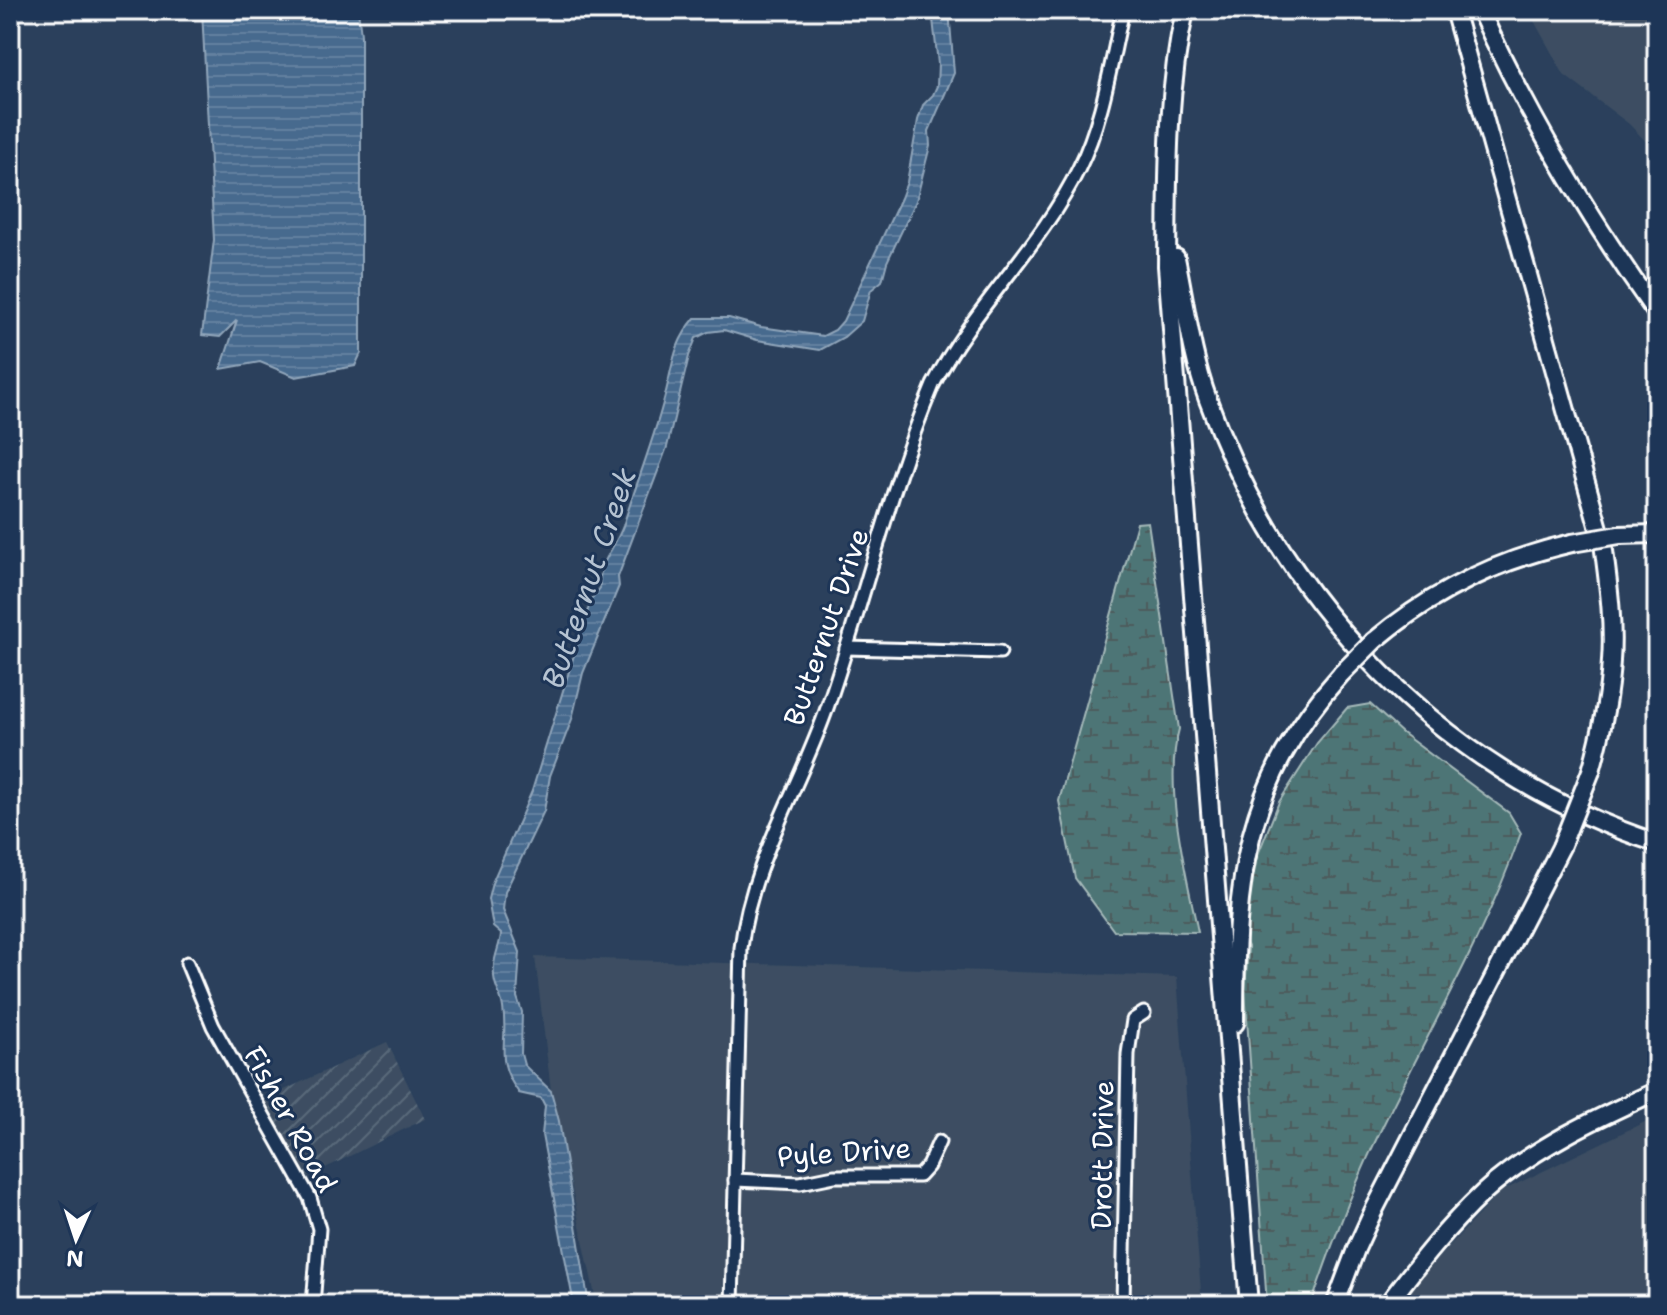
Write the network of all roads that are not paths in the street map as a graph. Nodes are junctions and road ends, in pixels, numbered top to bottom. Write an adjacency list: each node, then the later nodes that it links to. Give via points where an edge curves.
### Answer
1 (1123, 10): 8 (street, Butternut Drive, via 1080,167 1056,209 957,342 933,385)
2 (1185, 10): 5 (highway, via 1170,103)
3 (1454, 10): 21 (highway, bridge, via 1603,543 1611,661 1603,727 1561,847 1373,1212)
4 (1480, 10): 6 (highway, via 1550,150)
5 (1168, 221): 10 (highway, via 1192,343 1232,460 1275,541 1330,619 1436,724 1507,775); 14 (highway, via 1182,470)
6 (1657, 314)
7 (1657, 534): 14 (highway, bridge, via 1572,543 1471,575 1422,603 1374,641 1292,737 1260,804 1246,849 1235,941)
8 (846, 648): 9 (street); 16 (street, Butternut Drive, via 747,912 741,948)
9 (1000, 652)
10 (1657, 843)
11 (187, 963): 17 (street, Fisher Road, via 213,1026 313,1207 319,1229)
12 (1144, 1013): 19 (street, Drott Drive, via 1133,1020 1128,1054)
13 (1657, 1091): 22 (highway, via 1598,1117 1485,1191 1434,1242)
14 (1235, 1114): 20 (highway)
15 (939, 1142): 16 (street, Pyle Drive, via 919,1176 834,1176 800,1183)
16 (735, 1180): 18 (street, Butternut Drive)
17 (313, 1305)
18 (732, 1305)
19 (1123, 1305)
20 (1249, 1305)
21 (1335, 1305)
22 (1387, 1305)

